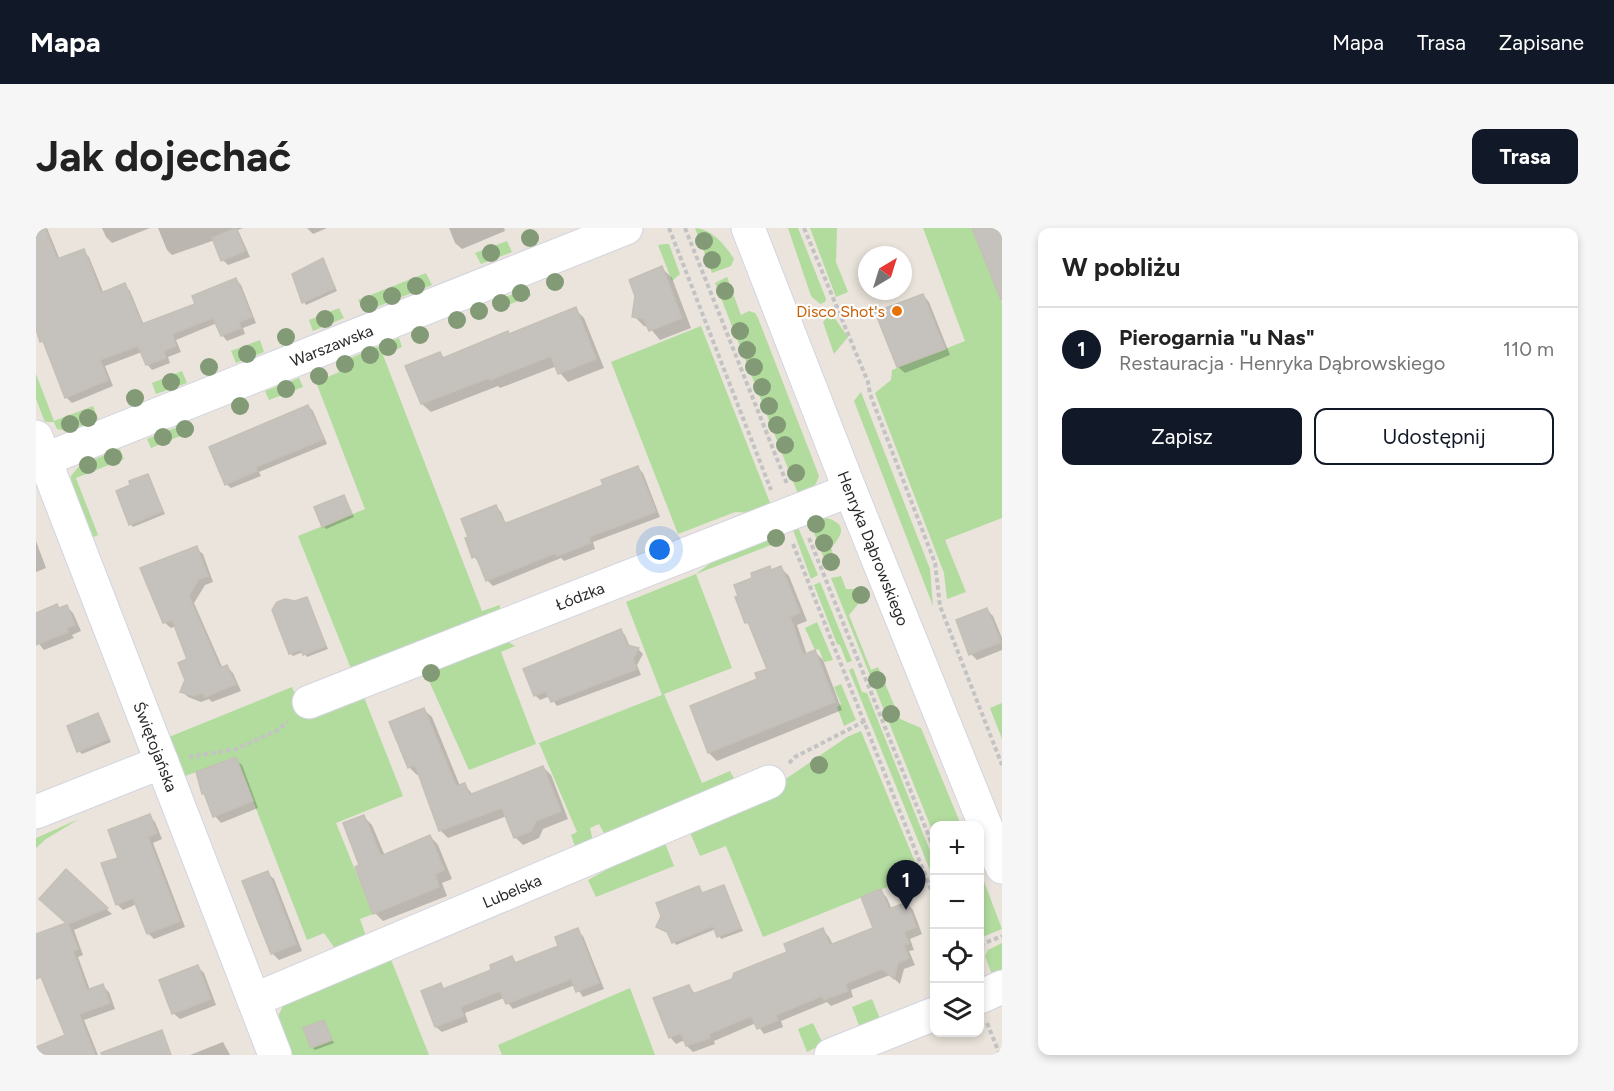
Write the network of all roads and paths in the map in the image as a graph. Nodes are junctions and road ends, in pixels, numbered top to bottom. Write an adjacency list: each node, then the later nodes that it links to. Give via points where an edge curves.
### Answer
1 (626, 228): 5 (street, Warszawska)
2 (669, 228): 7 (path)
3 (748, 228): 6 (street, Henryka Dąbrowskiego)
4 (804, 228): 11 (path, via 868,382 935,563 940,606)
5 (39, 453): 10 (street, Świętojańska)
6 (850, 490): 7 (street, Łódzka); 14 (street, Henryka Dąbrowskiego)
7 (782, 518): 8 (street, Łódzka); 9 (path)
8 (309, 702): 10 (path, via 276,731 236,749)
9 (865, 721): 12 (path, via 795,757); 15 (path)
10 (162, 762): 13 (street); 19 (street, Świętojańska)
11 (1002, 765)
12 (770, 783): 19 (street, Lubelska)
13 (36, 812)
14 (1002, 867)
15 (930, 887)
16 (1002, 936): 17 (path)
17 (984, 943)
18 (1002, 987): 20 (street)
19 (254, 1000): 23 (street, Świętojańska)
20 (984, 1004)
21 (984, 1011): 25 (path)
22 (930, 1016): 24 (street)
23 (275, 1055)
24 (831, 1055)
25 (1000, 1055)

